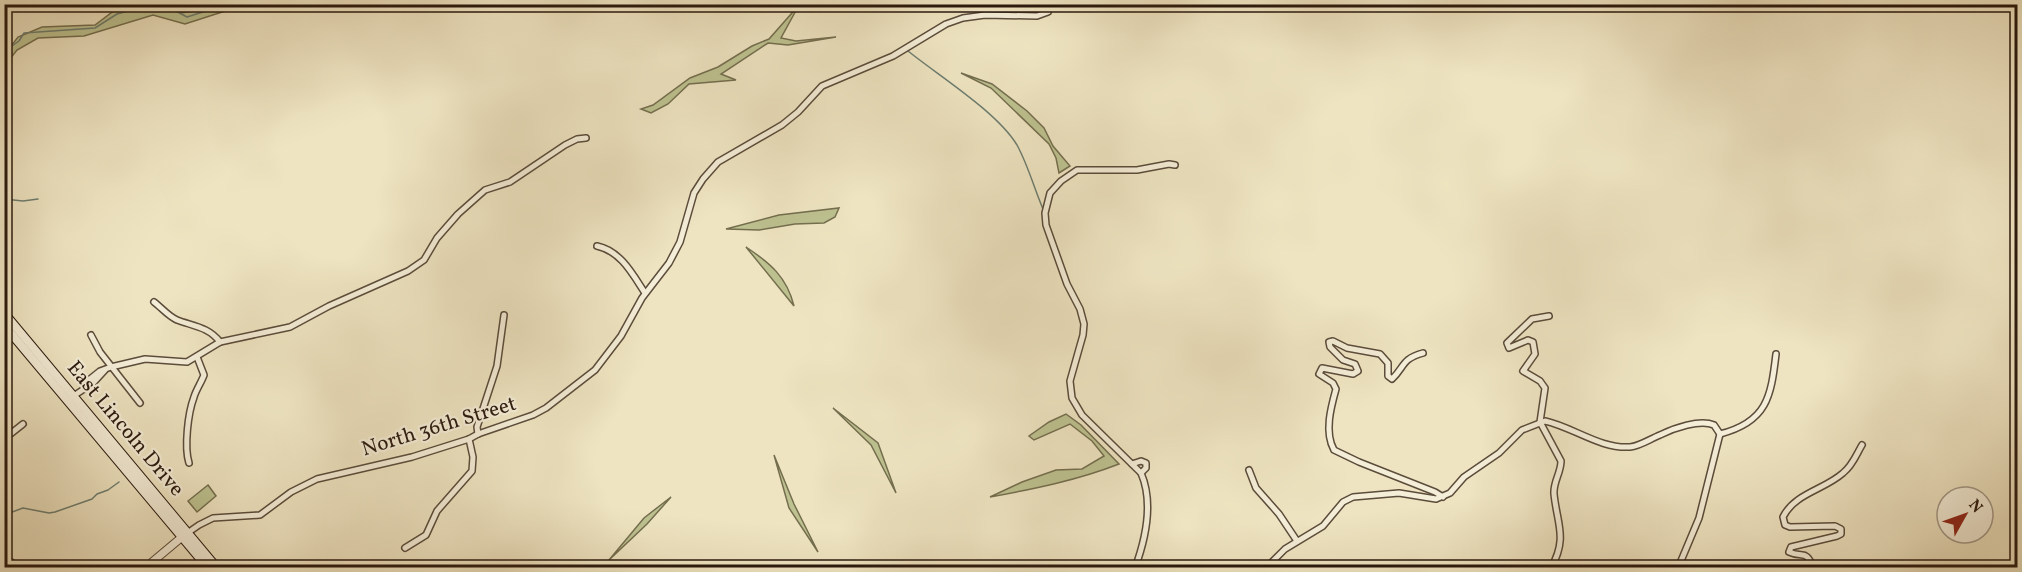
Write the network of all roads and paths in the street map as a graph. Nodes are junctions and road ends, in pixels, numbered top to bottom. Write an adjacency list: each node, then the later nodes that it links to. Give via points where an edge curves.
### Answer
1 (1048, 12): 5 (street, North 36th Street, via 1037,16 963,18 930,32 893,56 822,86 782,125 725,156 708,172 693,194 680,242)
2 (586, 138): 12 (street, via 565,145 510,182 485,190 437,238 424,260 408,271 290,327)
3 (1175, 165): 27 (street, via 1077,171 1050,193 1045,213 1067,284 1083,315 1083,335 1070,381 1072,398 1082,415)
4 (597, 246): 5 (street, via 626,264)
5 (645, 293): 21 (street, North 36th Street, via 621,336 586,379 546,408)
6 (154, 302): 12 (street, via 178,320 207,330)
7 (4, 313): 17 (main road, East Lincoln Drive)
8 (504, 315): 21 (street, via 497,366)
9 (1549, 316): 19 (street, via 1532,319 1507,343 1509,348 1528,340 1533,342 1535,354 1523,371 1545,388)
10 (4, 325): 17 (main road, East Lincoln Drive)
11 (92, 335): 16 (street)
12 (220, 342): 15 (street)
13 (1423, 353): 30 (street, via 1407,360 1392,380 1388,363 1380,354 1347,348 1333,341 1329,348 1355,364 1358,371 1353,374 1322,368 1319,374 1336,388 1330,431 1334,450)
14 (1776, 354): 22 (street, via 1766,405 1756,418)
15 (197, 357): 16 (street, via 182,362 145,359); 26 (street, via 204,375 191,411 186,453)
16 (111, 367): 17 (street); 18 (street)
17 (71, 398): 31 (main road, East Lincoln Drive)
18 (140, 403)
19 (1540, 422): 22 (street, via 1628,447 1698,424 1711,424); 30 (street, via 1522,430); 41 (street, via 1561,461 1554,493 1561,539)
20 (23, 424): 23 (street)
21 (478, 434): 24 (street, North 36th Street)
22 (1720, 434): 42 (street, via 1701,512)
23 (4, 439)
24 (469, 439): 31 (street, North 36th Street, via 412,458 317,479 260,515 213,518); 33 (street, via 472,471 437,511 426,535)
25 (1862, 445): 43 (street, via 1845,471 1794,501 1783,517 1790,527 1841,529 1837,536 1791,547 1792,553 1806,554)
26 (189, 463)
27 (1132, 464): 29 (street); 29 (street, via 1141,460 1146,463)
28 (1249, 470): 32 (street, via 1256,488)
29 (1141, 473): 39 (street, via 1147,521)
30 (1443, 497): 32 (street, via 1436,500 1389,493 1353,496 1323,526)
31 (185, 535): 36 (street); 37 (main road, East Lincoln Drive); 38 (main road, East Lincoln Drive)
32 (1297, 541): 40 (street)
33 (405, 548)
34 (4, 556): 35 (street)
35 (20, 567)
36 (145, 567)
37 (207, 567)
38 (217, 567)
39 (1135, 567)
40 (1266, 567)
41 (1551, 567)
42 (1678, 567)
43 (1814, 567)

